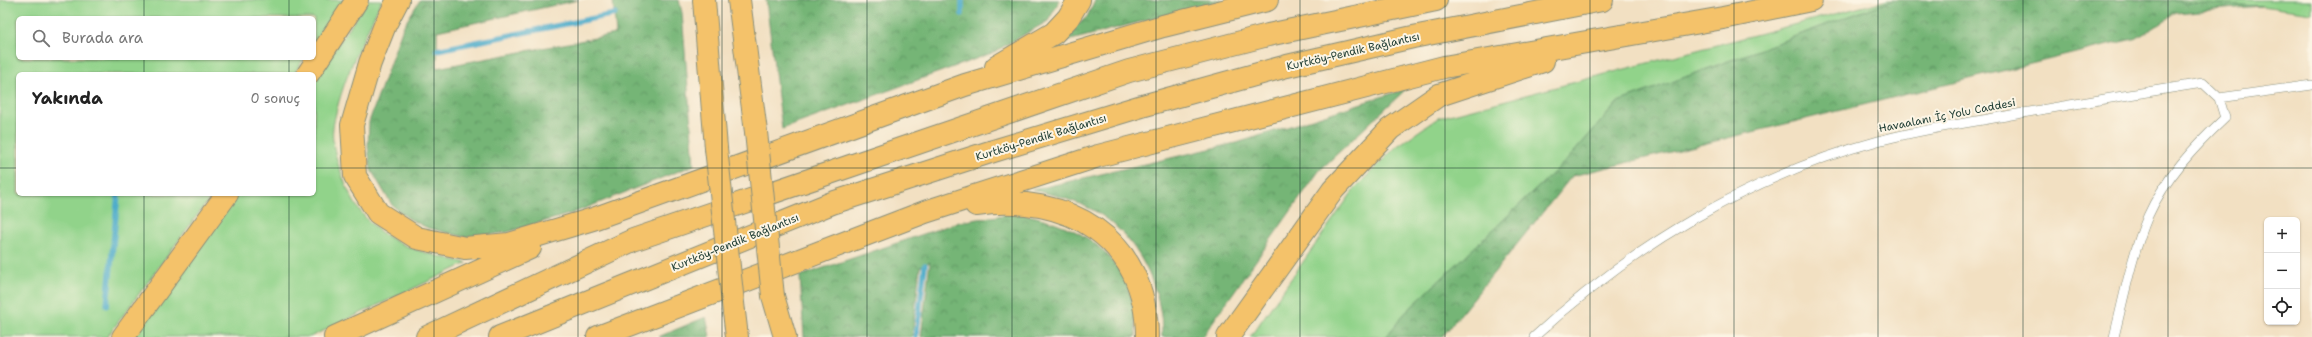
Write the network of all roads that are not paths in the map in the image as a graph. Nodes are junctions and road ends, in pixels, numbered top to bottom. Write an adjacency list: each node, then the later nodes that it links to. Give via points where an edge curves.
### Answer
1 (357, 0): 13 (highway)
2 (398, 0): 21 (highway, via 370,63 352,125 355,176 378,213 417,238 465,248 509,244)
3 (690, 0): 15 (highway)
4 (704, 0): 15 (highway)
5 (740, 0): 14 (highway)
6 (750, 0): 14 (highway)
7 (1079, 0): 16 (highway, via 1068,18 1054,33)
8 (1267, 0): 16 (highway, via 1163,26)
9 (1436, 0): 25 (highway, via 1268,35 1129,71 633,240)
10 (1602, 0): 26 (highway, Kurtköy-Pendik Bağlantısı, via 1413,37 1287,66 987,153 832,203)
11 (1811, 0): 12 (highway)
12 (1620, 36): 20 (highway, via 1437,69 1098,156); 32 (highway, via 1440,95 1390,129 1333,190)
13 (309, 72)
14 (748, 73): 22 (highway, bridge)
15 (711, 74): 28 (highway, bridge, via 716,148)
16 (965, 85): 21 (highway)
17 (2312, 85): 18 (lane)
18 (2219, 98): 33 (lane, Havaalanı İç Yolu Caddesi, via 2203,83 1914,132 1831,156 1763,182 1710,208 1657,240 1564,309); 34 (lane, via 2225,118 2185,158 2148,216)
19 (226, 196): 23 (highway)
20 (925, 212): 27 (highway); 31 (highway, via 999,202 1037,205 1066,211 1092,225 1116,247 1135,275 1147,314)
21 (593, 219): 24 (highway)
22 (773, 296): 29 (highway); 30 (highway)
23 (123, 337)
24 (335, 337)
25 (427, 337)
26 (500, 337)
27 (598, 337)
28 (738, 337)
29 (777, 337)
30 (785, 337)
31 (1148, 337)
32 (1228, 337)
33 (1534, 337)
34 (2114, 337)

